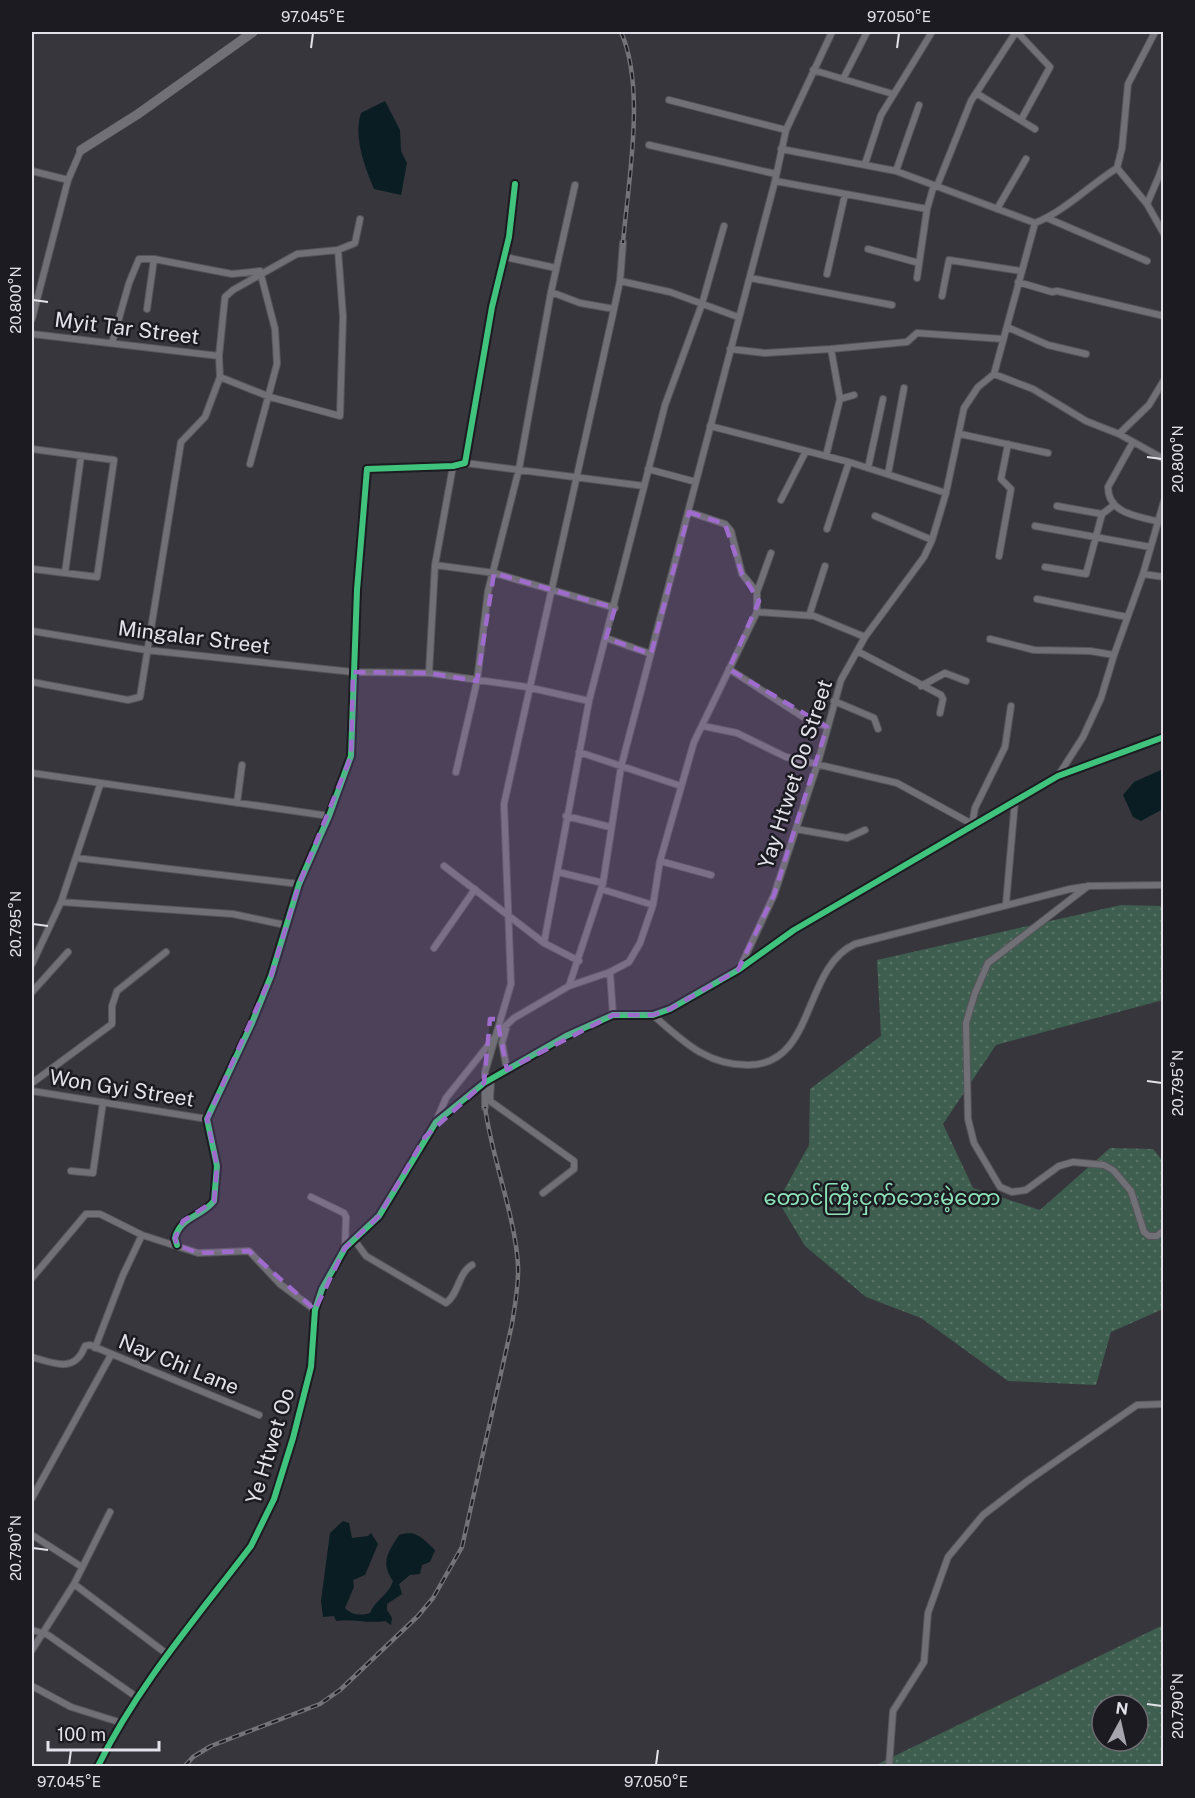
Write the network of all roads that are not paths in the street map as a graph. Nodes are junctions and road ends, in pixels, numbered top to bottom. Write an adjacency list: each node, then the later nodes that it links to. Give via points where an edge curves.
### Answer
1 (253, 32): 18 (street)
2 (832, 32): 7 (street)
3 (867, 32): 8 (street)
4 (932, 32): 10 (street)
5 (1016, 32): 9 (street); 13 (street, via 1050,67)
6 (1155, 32): 22 (street, via 1128,84)
7 (813, 70): 8 (street); 15 (street)
8 (843, 79): 10 (street)
9 (976, 93): 13 (street); 30 (street)
10 (893, 94): 21 (street, via 880,116)
11 (669, 100): 15 (street)
12 (919, 105): 24 (street)
13 (1021, 120): 14 (street)
14 (1035, 129)
15 (786, 130): 17 (street)
16 (650, 145): 26 (street)
17 (781, 149): 21 (street); 26 (street)
18 (81, 150): 27 (street)
19 (1026, 159): 34 (street)
20 (1164, 162): 25 (street)
21 (866, 164): 24 (street)
22 (1117, 168): 32 (street); 35 (street)
23 (32, 171): 27 (street)
24 (896, 171): 30 (street)
25 (1161, 176): 32 (street)
26 (776, 178): 31 (street); 51 (street)
27 (68, 180): 63 (street)
28 (515, 184): 43 (street)
29 (575, 185): 47 (street)
30 (936, 186): 33 (street); 34 (street)
31 (845, 194): 33 (street); 49 (street)
32 (1147, 204): 39 (street)
33 (927, 209): 46 (street)
34 (997, 209): 37 (street)
35 (1047, 218): 37 (street); 45 (street)
36 (360, 219): 42 (street, via 355,243)
37 (1035, 224): 48 (street)
38 (724, 226): 57 (street)
39 (1164, 234)
40 (623, 243): 53 (street)
41 (868, 249): 46 (street)
42 (338, 250): 50 (street, via 297,254); 77 (street, via 343,316 340,416)
43 (505, 257): 47 (street); 92 (street, via 492,308)
44 (154, 259): 50 (street, via 232,274 258,271); 59 (street); 67 (street, via 139,259)
45 (1147, 261)
46 (919, 262): 52 (street)
47 (556, 268): 55 (street)
48 (1021, 272): 54 (street); 56 (street, via 949,260)
49 (827, 274)
50 (262, 275): 71 (street, via 225,297); 77 (street, via 275,329 277,364)
51 (750, 278): 58 (street); 62 (street)
52 (917, 278)
53 (620, 281): 57 (street); 60 (street)
54 (1018, 282): 61 (street); 64 (street)
55 (551, 292): 60 (street, via 580,303); 96 (street)
56 (942, 296)
57 (702, 304): 62 (street); 97 (street, via 665,405)
58 (892, 305)
59 (147, 309)
60 (614, 309): 99 (street)
61 (1164, 316)
62 (738, 317): 68 (street)
63 (32, 319)
64 (1006, 327): 66 (street); 70 (street, via 1048,345)
65 (32, 334): 67 (street, Myit Tar Street)
66 (1003, 339): 69 (street, via 917,333 907,342); 72 (street)
67 (112, 343): 71 (street, Myit Tar Street)
68 (730, 349): 69 (street, via 765,353); 80 (street)
69 (831, 349): 78 (street)
70 (1086, 354)
71 (219, 356): 73 (street)
72 (994, 374): 81 (street, Yay Htwet Oo Street, via 978,387 964,408); 82 (street, via 1033,389 1086,421)
73 (219, 377): 77 (street); 137 (street, via 205,417 181,442)
74 (1164, 380): 82 (street, via 1149,405)
75 (904, 388): 98 (street)
76 (854, 395): 78 (street)
77 (270, 397): 93 (street)
78 (840, 399): 89 (street)
79 (883, 399): 95 (street)
80 (710, 426): 86 (street); 100 (street)
81 (960, 434): 84 (street); 102 (street, Yay Htwet Oo Street)
82 (1119, 435): 83 (street)
83 (1133, 442): 90 (street); 105 (street, via 1108,487)
84 (1008, 444): 87 (street); 117 (street, via 1001,479 1011,489)
85 (32, 449): 88 (street)
86 (806, 451): 89 (street); 103 (street)
87 (1048, 453)
88 (81, 456): 122 (street); 122 (street, via 114,460 97,577)
89 (826, 456): 91 (street)
90 (1164, 459)
91 (849, 462): 95 (street); 112 (street)
92 (465, 463): 94 (street); 96 (street)
93 (250, 464)
94 (453, 466): 118 (street); 142 (street, via 367,469)
95 (868, 468): 98 (street)
96 (519, 469): 99 (street); 123 (street)
97 (648, 469): 100 (street); 101 (street)
98 (888, 474): 102 (street)
99 (575, 477): 101 (street); 126 (street)
100 (696, 483): 107 (street)
101 (644, 486): 129 (street)
102 (946, 493): 114 (street, Yay Htwet Oo Street)
103 (782, 500)
104 (1164, 501): 110 (street)
105 (1114, 505): 108 (street); 110 (street)
106 (1057, 506): 108 (street)
107 (689, 512): 127 (street, via 725,524 731,531 742,574); 139 (street)
108 (1102, 514): 113 (street)
109 (874, 516): 114 (street)
110 (1156, 521): 115 (street)
111 (1035, 526): 113 (street)
112 (827, 530)
113 (1097, 537): 115 (street); 120 (street, via 1086,574)
114 (932, 540): 134 (street, Yay Htwet Oo Street, via 915,572)
115 (1150, 547): 124 (street)
116 (771, 554): 127 (street)
117 (999, 556)
118 (435, 565): 123 (street); 143 (street)
119 (825, 566): 131 (street)
120 (1045, 567)
121 (33, 569): 122 (street)
122 (65, 573)
123 (494, 573): 126 (street); 144 (street, via 483,621)
124 (1143, 574): 125 (street); 132 (street)
125 (1164, 577)
126 (551, 590): 129 (street); 148 (street)
127 (757, 592): 130 (street)
128 (1037, 599): 132 (street)
129 (615, 608): 135 (street)
130 (757, 612): 131 (street); 141 (street)
131 (809, 616): 134 (street)
132 (1128, 617): 140 (street)
133 (32, 631): 137 (street, Mingalar Street)
134 (866, 637): 138 (street, Yay Htwet Oo Street)
135 (606, 638): 139 (street); 149 (street)
136 (990, 639): 140 (street, via 1034,650)
137 (146, 650): 142 (street, Mingalar Street); 146 (street, via 140,696 135,700)
138 (859, 652): 147 (street); 150 (street, Yay Htwet Oo Street, via 841,680)
139 (651, 654): 160 (street)
140 (1114, 655): 163 (street, via 1101,698 1083,737)
141 (729, 669): 153 (street); 154 (street, via 803,717)
142 (354, 672): 143 (street, Mingalar Street); 168 (street, via 351,756)
143 (429, 673): 144 (street, Mingalar Street)
144 (477, 681): 148 (street, Mingalar Street); 161 (street)
145 (966, 681): 147 (street, via 945,673)
146 (32, 682)
147 (921, 686): 152 (street, via 941,694)
148 (530, 688): 149 (street, Mingalar Street); 187 (street, via 504,804)
149 (589, 701): 157 (street)
150 (834, 701): 154 (street, Yay Htwet Oo Street); 155 (street, via 874,718)
151 (1011, 706): 170 (street, via 1005,747 975,808)
152 (940, 713)
153 (703, 726): 159 (street, via 737,733 786,757); 165 (street)
154 (827, 727): 159 (street, Yay Htwet Oo Street)
155 (878, 729)
156 (1164, 737): 163 (street)
157 (579, 752): 160 (street); 169 (street)
158 (242, 765): 167 (street)
159 (817, 766): 170 (street, via 897,783); 172 (street, Yay Htwet Oo Street)
160 (621, 767): 165 (street); 171 (street)
161 (456, 772)
162 (32, 773): 164 (street)
163 (1058, 776): 166 (street)
164 (99, 785): 167 (street); 174 (street)
165 (681, 786): 175 (street)
166 (1015, 801): 170 (street); 185 (street)
167 (237, 803): 168 (street)
168 (329, 816): 179 (street)
169 (566, 816): 171 (street); 177 (street)
170 (972, 824): 195 (street, via 794,930)
171 (610, 827): 181 (street)
172 (796, 830): 173 (street, via 847,838); 195 (street, Yay Htwet Oo Street, via 774,895)
173 (865, 830)
174 (76, 858): 179 (street); 184 (street)
175 (660, 861): 178 (street); 186 (street)
176 (444, 866): 183 (street)
177 (558, 872): 181 (street); 189 (street)
178 (711, 875)
179 (299, 884): 188 (street)
180 (1164, 885): 182 (street)
181 (602, 886): 186 (street); 193 (street)
182 (1089, 886): 185 (street); 215 (street, via 988,963 966,1023 968,1119 974,1143 1000,1187 1012,1192 1026,1190 1059,1166 1073,1162 1104,1165 1131,1191 1144,1232 1157,1236)
183 (474, 889): 187 (street); 190 (street)
184 (61, 902): 188 (street, via 233,914); 194 (street)
185 (1006, 904): 200 (street, via 844,949 822,978 798,1035 771,1062 719,1063 690,1047)
186 (653, 905): 196 (street, via 629,962)
187 (509, 914): 189 (street); 202 (street, via 511,984)
188 (285, 925): 210 (street, via 271,976)
189 (544, 943): 193 (street)
190 (434, 948)
191 (68, 952): 198 (street)
192 (166, 952): 205 (street, via 117,991 112,1024)
193 (579, 961): 197 (street)
194 (32, 964)
195 (738, 970): 200 (street)
196 (610, 972): 197 (street); 199 (street)
197 (569, 986): 201 (street, via 514,1018)
198 (32, 992)
199 (613, 1015): 200 (street); 203 (street)
200 (653, 1015)
201 (506, 1028): 202 (street); 203 (street, via 502,1043)
202 (498, 1033): 206 (street); 211 (street, via 446,1098)
203 (507, 1070): 204 (street)
204 (491, 1079): 206 (street); 213 (street, via 490,1101 574,1161 574,1169)
205 (32, 1083)
206 (484, 1083): 209 (street); 211 (street)
207 (32, 1091): 208 (street, Won Gyi Street)
208 (104, 1102): 210 (street, Won Gyi Street); 212 (street, via 93,1173)
209 (485, 1107)
210 (207, 1119): 218 (street, via 218,1166 216,1192 210,1205 177,1229)
211 (436, 1122): 217 (street, Ye Htwet Oo, via 379,1216)
212 (71, 1171)
213 (543, 1193)
214 (311, 1197): 219 (street, via 346,1217)
215 (1164, 1230)
216 (142, 1235): 218 (street); 221 (street, via 100,1214 86,1214); 223 (street)
217 (355, 1240): 219 (street, Ye Htwet Oo); 220 (street, via 366,1256 446,1303)
218 (177, 1245): 222 (street, via 198,1253 249,1251 280,1284)
219 (345, 1248): 222 (street, Ye Htwet Oo)
220 (472, 1265)
221 (32, 1278)
222 (315, 1310): 237 (street, Ye Htwet Oo, via 310,1367 274,1499 251,1546)
223 (95, 1348): 224 (street, Nay Chi Lane); 225 (street, Nay Chi Lane, via 86,1345 79,1358 67,1366)
224 (111, 1355): 227 (street, Nay Chi Lane); 228 (street)
225 (32, 1357)
226 (1164, 1404): 242 (street, via 1137,1406 1026,1482 983,1515 948,1557 928,1612 924,1662 893,1711)
227 (259, 1415)
228 (32, 1498)
229 (110, 1512): 232 (street)
230 (33, 1536): 231 (street); 232 (street)
231 (32, 1544)
232 (82, 1567): 233 (street)
233 (74, 1584): 235 (street); 237 (street)
234 (32, 1630): 235 (street)
235 (42, 1634): 236 (street); 239 (street)
236 (32, 1650)
237 (167, 1654): 239 (street, Ye Htwet Oo)
238 (32, 1686): 240 (street, via 71,1707)
239 (138, 1698): 240 (street, Ye Htwet Oo)
240 (122, 1723): 241 (street, Ye Htwet Oo)
241 (98, 1767)
242 (889, 1767)

